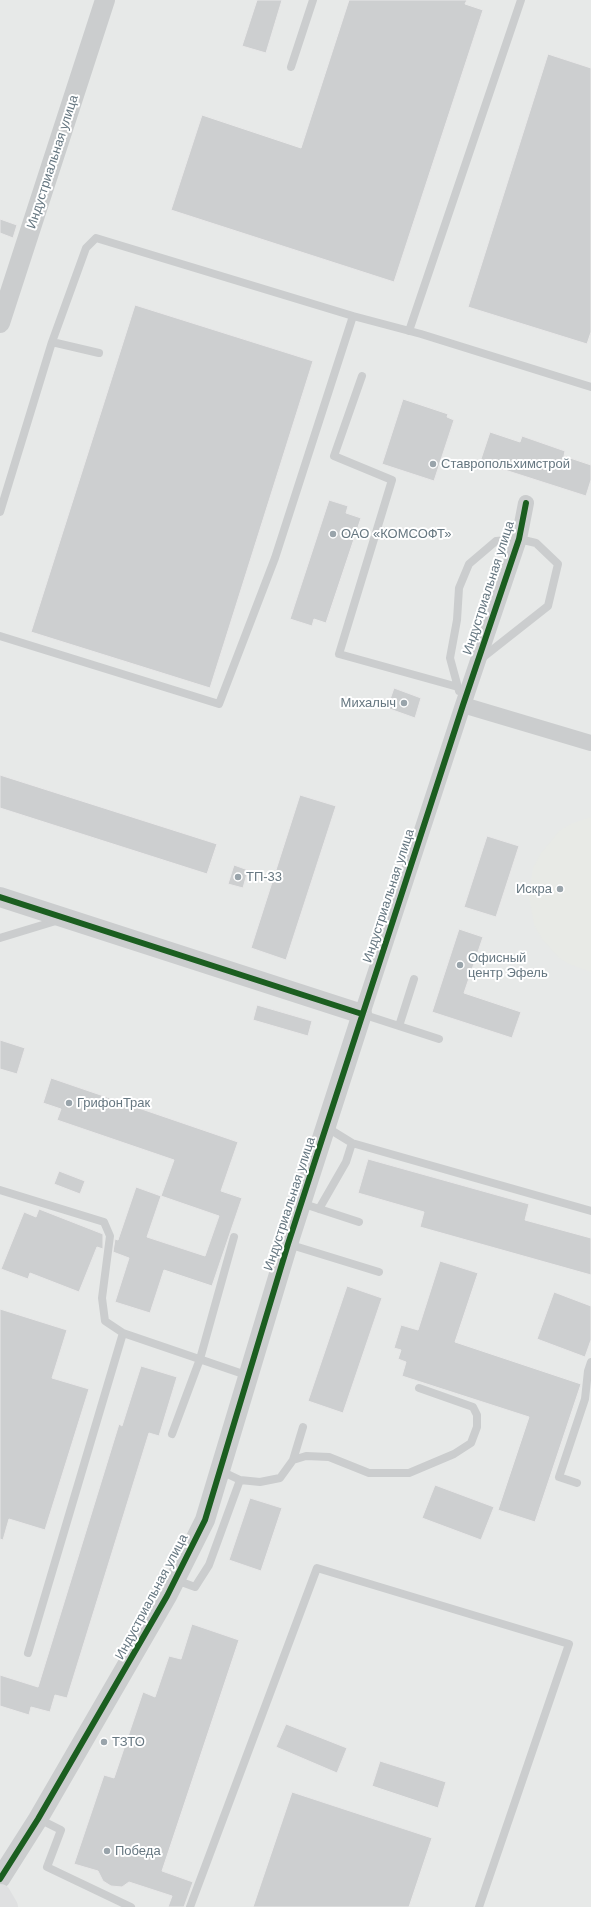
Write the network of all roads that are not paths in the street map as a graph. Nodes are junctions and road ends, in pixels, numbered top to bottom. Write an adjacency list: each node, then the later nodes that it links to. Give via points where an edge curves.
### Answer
1 (106, 0): 6 (street, Индустриальная улица)
2 (313, 0): 4 (lane)
3 (521, 0): 7 (lane)
4 (291, 68)
5 (353, 316): 7 (lane); 8 (lane, via 96,238 86,248); 15 (lane, via 275,558 219,704)
6 (0, 323)
7 (410, 331): 11 (lane)
8 (52, 342): 9 (lane); 13 (lane)
9 (99, 353)
10 (362, 376): 17 (lane, via 334,456 392,480 339,654)
11 (591, 387)
12 (526, 503): 14 (street, Индустриальная улица)
13 (0, 512)
14 (519, 539): 16 (street, Индустриальная улица); 16 (lane, via 536,543 558,564 548,606); 17 (lane, via 496,541 469,564 466,570 459,588 457,620 450,658)
15 (0, 636)
16 (478, 661): 18 (street, Индустриальная улица)
17 (458, 687): 18 (lane)
18 (463, 705): 19 (street); 24 (street, Индустриальная улица)
19 (591, 743)
20 (0, 897): 21 (street)
21 (66, 918): 22 (lane); 24 (street)
22 (0, 938)
23 (414, 979): 25 (lane)
24 (362, 1014): 25 (lane); 27 (street, Индустриальная улица)
25 (399, 1026): 26 (lane)
26 (439, 1039)
27 (326, 1127): 28 (lane); 30 (street, Индустриальная улица)
28 (352, 1143): 30 (lane, via 346,1162); 31 (lane)
29 (0, 1190): 36 (lane, via 104,1222 110,1236 102,1298 105,1321)
30 (310, 1206): 32 (lane); 34 (street, Индустриальная улица)
31 (591, 1211)
32 (359, 1222)
33 (234, 1237): 37 (lane)
34 (288, 1244): 35 (lane); 39 (street, Индустриальная улица)
35 (380, 1272)
36 (123, 1333): 37 (lane); 48 (lane)
37 (200, 1359): 39 (lane); 42 (lane)
38 (591, 1362): 46 (lane, via 585,1399 559,1477)
39 (249, 1376): 44 (street, Индустриальная улица)
40 (418, 1388): 43 (lane, via 473,1408 477,1414 477,1427 471,1443 454,1454 409,1473 369,1473 329,1457 306,1456)
41 (303, 1426): 43 (lane)
42 (172, 1434)
43 (293, 1460): 45 (lane, via 280,1478 260,1482)
44 (221, 1471): 45 (lane); 47 (street, Индустриальная улица, via 205,1520)
45 (240, 1480): 47 (lane, via 209,1565 195,1587)
46 (577, 1483)
47 (176, 1580): 49 (street, Индустриальная улица)
48 (28, 1653)
49 (38, 1819): 50 (street, Индустриальная улица); 53 (lane, via 61,1830 47,1867)
50 (0, 1879)
51 (0, 1895): 52 (main road)
52 (7, 1907)
53 (131, 1907)
54 (190, 1907): 55 (lane, via 317,1568 569,1644)
55 (479, 1907)

